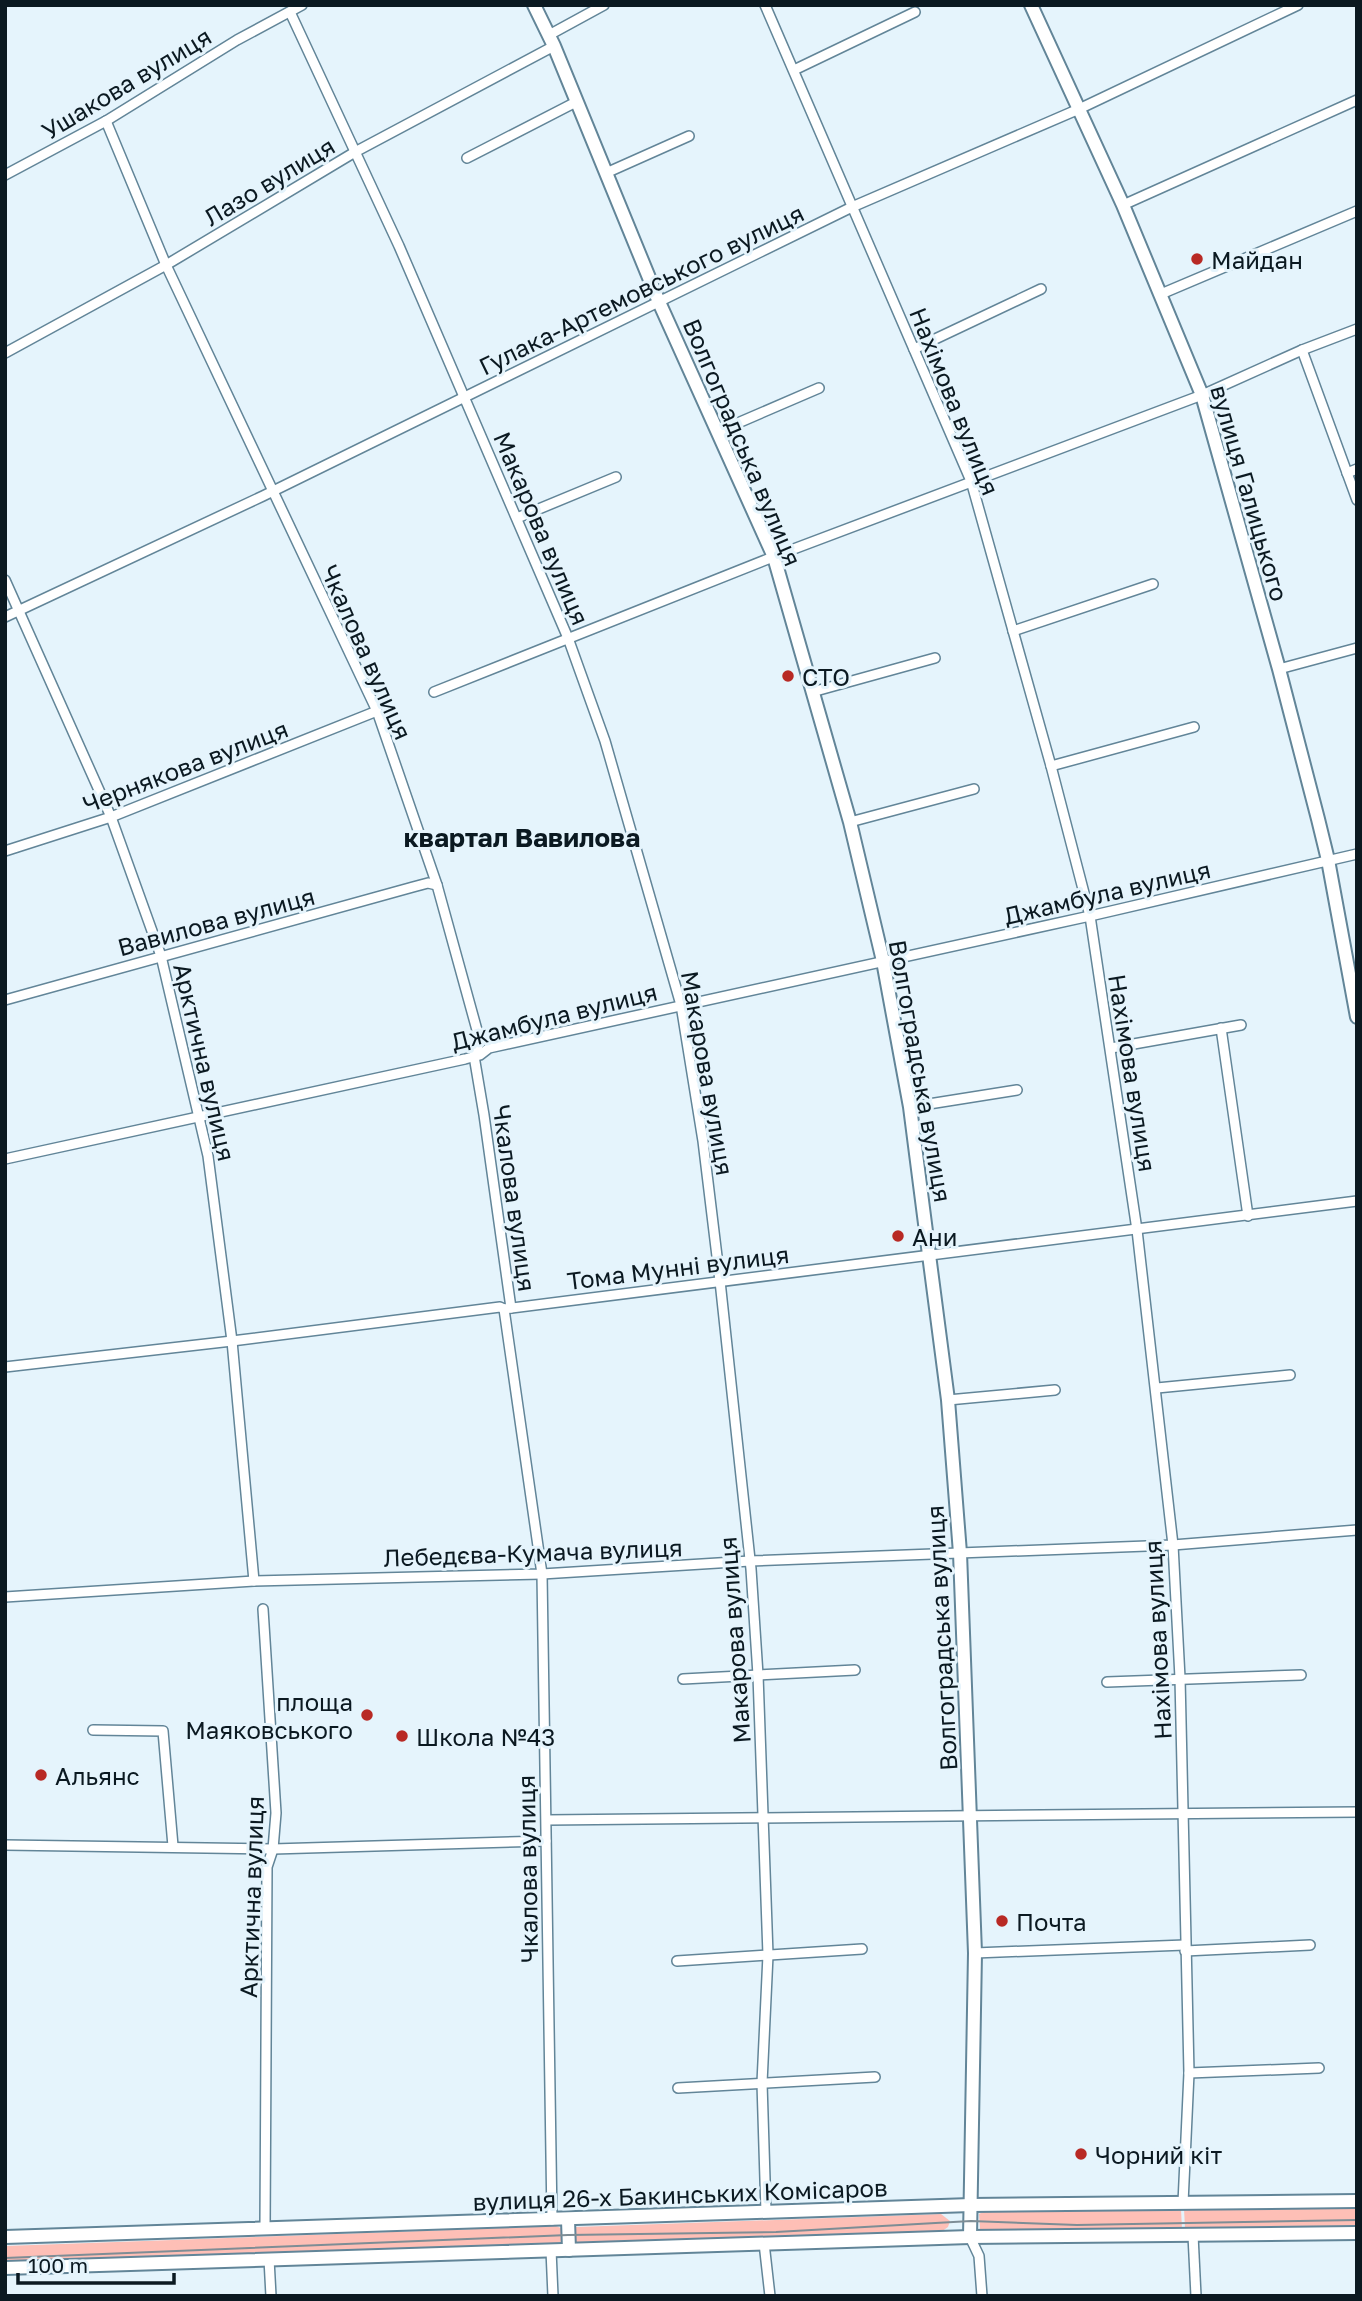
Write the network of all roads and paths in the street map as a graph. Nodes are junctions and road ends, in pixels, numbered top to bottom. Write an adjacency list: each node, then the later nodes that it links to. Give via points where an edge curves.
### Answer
1 (303, 5): 7 (street, Ушакова вулиця)
2 (534, 5): 9 (street, Волгоградська вулиця)
3 (604, 5): 9 (street, Лазо вулиця)
4 (765, 5): 10 (street, Нахімова вулиця)
5 (1298, 5): 13 (street, Гулака-Артемовського вулиця)
6 (1034, 6): 13 (street, вулиця Галицького)
7 (290, 12): 14 (street, Ушакова вулиця); 16 (street, Макарова вулиця)
8 (915, 12): 10 (street)
9 (551, 40): 12 (street, Волгоградська вулиця); 16 (street, Лазо вулиця)
10 (794, 70): 21 (street, Нахімова вулиця)
11 (1357, 100): 20 (street)
12 (576, 102): 17 (street); 18 (street, Волгоградська вулиця)
13 (1079, 109): 20 (street, вулиця Галицького); 21 (street, Гулака-Артемовського вулиця)
14 (106, 121): 19 (street, Ушакова вулиця); 23 (street, Чкалова вулиця)
15 (689, 136): 18 (street)
16 (355, 152): 23 (street, Лазо вулиця); 33 (street, Макарова вулиця)
17 (467, 158)
18 (606, 173): 26 (street, Волгоградська вулиця)
19 (5, 175)
20 (1123, 205): 25 (street, вулиця Галицького)
21 (852, 207): 26 (street, Гулака-Артемовського вулиця); 28 (street, Нахімова вулиця)
22 (1357, 211): 25 (street)
23 (166, 265): 30 (street, Лазо вулиця); 39 (street, Чкалова вулиця)
24 (1041, 289): 28 (street)
25 (1161, 294): 32 (street, вулиця Галицького)
26 (659, 302): 33 (street, Гулака-Артемовського вулиця); 34 (street, Волгоградська вулиця)
27 (1357, 329): 29 (street)
28 (914, 349): 38 (street, Нахімова вулиця)
29 (1302, 350): 32 (street); 36 (street)
30 (5, 353)
31 (819, 388): 34 (street)
32 (1202, 395): 38 (street); 51 (street, вулиця Галицького)
33 (466, 397): 39 (street, Гулака-Артемовського вулиця); 41 (street, Макарова вулиця)
34 (717, 432): 42 (street, Волгоградська вулиця)
35 (1357, 469): 36 (street)
36 (1347, 473): 40 (street)
37 (616, 477): 41 (street)
38 (971, 481): 42 (street); 47 (street, Нахімова вулиця)
39 (272, 492): 45 (street, Гулака-Артемовського вулиця); 54 (street, Чкалова вулиця)
40 (1357, 500)
41 (517, 518): 48 (street, Макарова вулиця)
42 (774, 557): 48 (street); 53 (street, Волгоградська вулиця)
43 (5, 580): 45 (street, Арктична вулиця)
44 (1153, 584): 47 (street)
45 (19, 611): 46 (street, Гулака-Артемовського вулиця); 58 (street, Арктична вулиця)
46 (5, 617)
47 (1013, 631): 56 (street, Нахімова вулиця)
48 (568, 638): 52 (street); 69 (street, Макарова вулиця, via 608,752)
49 (1357, 648): 51 (street)
50 (935, 658): 53 (street)
51 (1279, 669): 62 (street, вулиця Галицького)
52 (434, 692)
53 (813, 692): 59 (street, Волгоградська вулиця)
54 (377, 711): 58 (street, Чернякова вулиця); 63 (street, Чкалова вулиця)
55 (1194, 727): 56 (street)
56 (1051, 766): 64 (street, Нахімова вулиця)
57 (974, 789): 59 (street)
58 (111, 817): 60 (street, Чернякова вулиця); 65 (street, Арктична вулиця)
59 (850, 822): 66 (street, Волгоградська вулиця)
60 (5, 851)
61 (1357, 854): 62 (street, Джамбула вулиця)
62 (1328, 860): 64 (street, Джамбула вулиця); 67 (street, вулиця Галицького)
63 (437, 885): 65 (street, Вавилова вулиця, via 421,885); 74 (street, Чкалова вулиця, via 480,1041)
64 (1090, 916): 66 (street, Джамбула вулиця); 73 (street, Нахімова вулиця)
65 (161, 956): 68 (street, Вавилова вулиця); 77 (street, Арктична вулиця)
66 (883, 961): 69 (street, Джамбула вулиця); 76 (street, Волгоградська вулиця)
67 (1353, 976): 70 (street, вулиця Галицького)
68 (5, 1000)
69 (681, 1005): 74 (street, Джамбула вулиця, via 489,1048); 83 (street, Макарова вулиця)
70 (1357, 1017)
71 (1241, 1025): 72 (street)
72 (1221, 1028): 73 (street); 80 (street)
73 (1111, 1048): 81 (street, Нахімова вулиця)
74 (474, 1056): 77 (street, Джамбула вулиця); 84 (street, Чкалова вулиця)
75 (1017, 1090): 76 (street)
76 (910, 1107): 82 (street, Волгоградська вулиця)
77 (200, 1115): 78 (street, Джамбула вулиця); 85 (street, Арктична вулиця)
78 (5, 1159)
79 (1357, 1201): 80 (street, Тома Мунні вулиця)
80 (1248, 1216): 81 (street, Тома Мунні вулиця)
81 (1137, 1230): 82 (street, Тома Мунні вулиця); 88 (street, Нахімова вулиця)
82 (929, 1255): 83 (street, Тома Мунні вулиця); 90 (street, Волгоградська вулиця)
83 (720, 1281): 84 (street, Тома Мунні вулиця); 94 (street, Макарова вулиця)
84 (508, 1309): 85 (street, Тома Мунні вулиця); 95 (street, Чкалова вулиця)
85 (232, 1341): 86 (street, Тома Мунні вулиця); 96 (street, Арктична вулиця)
86 (5, 1367)
87 (1290, 1375): 88 (street)
88 (1157, 1388): 92 (street, Нахімова вулиця)
89 (1055, 1390): 90 (street)
90 (948, 1400): 93 (street, Волгоградська вулиця)
91 (1357, 1530): 92 (street, Лебедєва-Кумача вулиця)
92 (1173, 1545): 93 (street, Лебедєва-Кумача вулиця); 102 (street, Нахімова вулиця)
93 (960, 1553): 94 (street, Лебедєва-Кумача вулиця); 108 (street, Волгоградська вулиця)
94 (750, 1561): 95 (street, Лебедєва-Кумача вулиця); 100 (street, Макарова вулиця)
95 (542, 1574): 96 (street, Лебедєва-Кумача вулиця); 110 (street, Чкалова вулиця)
96 (254, 1581): 97 (street, Лебедєва-Кумача вулиця)
97 (5, 1597)
98 (263, 1609): 114 (street, Арктична вулиця, via 276,1813)
99 (855, 1670): 100 (street)
100 (758, 1675): 103 (street); 109 (street, Макарова вулиця)
101 (1301, 1675): 102 (street)
102 (1180, 1678): 104 (street); 107 (street, Нахімова вулиця)
103 (683, 1679)
104 (1107, 1682)
105 (93, 1730): 113 (street, via 163,1731)
106 (1357, 1812): 107 (street)
107 (1182, 1813): 108 (street); 116 (street, Нахімова вулиця)
108 (970, 1814): 109 (street); 118 (street, Волгоградська вулиця)
109 (764, 1818): 110 (street); 119 (street, Макарова вулиця)
110 (547, 1820): 111 (street, Чкалова вулиця)
111 (546, 1841): 114 (street); 130 (street, Чкалова вулиця)
112 (5, 1845): 113 (street)
113 (173, 1846): 114 (street)
114 (273, 1849): 132 (street, Арктична вулиця, via 267,1867)
115 (1310, 1945): 116 (street)
116 (1185, 1948): 118 (street); 122 (street, Нахімова вулиця)
117 (862, 1949): 119 (street)
118 (975, 1953): 128 (street, Волгоградська вулиця)
119 (768, 1955): 120 (street); 124 (street, Макарова вулиця)
120 (677, 1961)
121 (1319, 2068): 122 (street)
122 (1189, 2073): 127 (street, Нахімова вулиця)
123 (875, 2077): 124 (street)
124 (762, 2082): 125 (street); 129 (street, Макарова вулиця)
125 (678, 2088)
126 (1357, 2201): 127 (street, вулиця 26-х Бакинських Комісаров)
127 (1183, 2203): 128 (street, вулиця 26-х Бакинських Комісаров)
128 (971, 2205): 129 (street, вулиця 26-х Бакинських Комісаров); 136 (street, Волгоградська вулиця)
129 (766, 2212): 131 (street, вулиця 26-х Бакинських Комісаров)
130 (552, 2220): 131 (street, вулиця 26-х Бакинських Комісаров); 132 (street, вулиця 26-х Бакинських Комісаров)
131 (568, 2220): 139 (street)
132 (265, 2228): 135 (street, вулиця 26-х Бакинських Комісаров)
133 (1357, 2234): 134 (street)
134 (1193, 2235): 136 (street); 146 (street)
135 (5, 2237)
136 (970, 2238): 137 (street); 145 (street, via 979,2256)
137 (764, 2243): 139 (street); 144 (street)
138 (551, 2250): 139 (street); 140 (street); 143 (street)
139 (569, 2250)
140 (269, 2259): 141 (street); 142 (street)
141 (5, 2268)
142 (271, 2296)
143 (553, 2296)
144 (770, 2296)
145 (982, 2296)
146 (1196, 2296)

